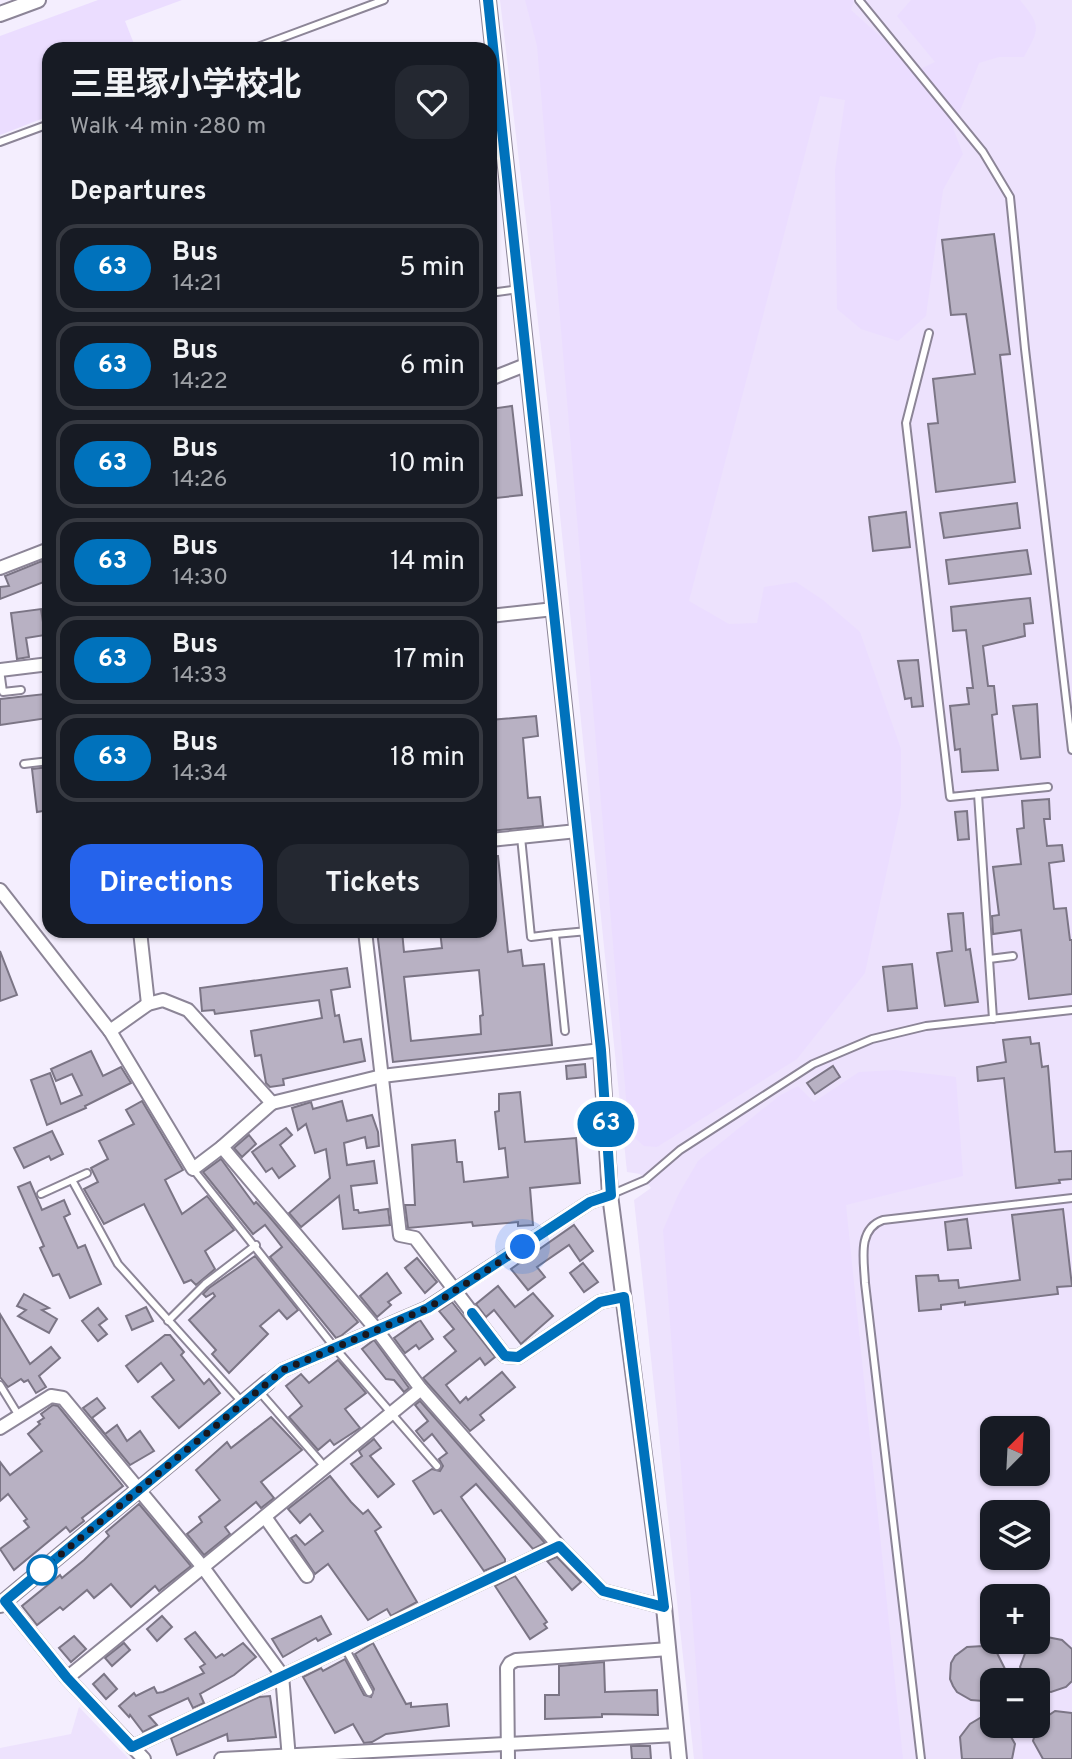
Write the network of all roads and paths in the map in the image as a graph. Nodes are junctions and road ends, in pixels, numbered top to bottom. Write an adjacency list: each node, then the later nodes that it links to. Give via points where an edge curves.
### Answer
1 (38, 0): 5 (street)
2 (384, 0): 6 (lane)
3 (488, 0): 7 (street)
4 (859, 0): 23 (lane, via 982,152 1010,197)
5 (0, 14)
6 (271, 42)
7 (493, 42)
8 (497, 79): 11 (street)
9 (42, 127): 10 (lane)
10 (0, 142)
11 (521, 288): 12 (lane); 14 (street)
12 (497, 292)
13 (929, 333): 27 (lane, via 906,423 950,797)
14 (528, 364): 15 (street); 18 (street)
15 (497, 376)
16 (42, 552): 17 (street)
17 (0, 568)
18 (554, 609): 19 (street); 28 (street)
19 (497, 615)
20 (42, 665): 21 (street)
21 (0, 670): 22 (lane, via 3,692)
22 (21, 690)
23 (1072, 750)
24 (42, 762): 25 (lane)
25 (24, 764)
26 (1048, 787): 27 (lane)
27 (978, 794): 37 (lane)
28 (577, 831): 29 (street); 32 (street)
29 (521, 837): 30 (street); 33 (lane, via 531,937)
30 (497, 839)
31 (0, 890): 41 (street)
32 (588, 931): 33 (lane); 43 (street)
33 (555, 934): 42 (lane)
34 (141, 938): 38 (street)
35 (366, 938): 44 (street)
36 (1013, 956): 37 (lane)
37 (989, 959): 40 (lane)
38 (148, 1004): 41 (street); 45 (street, via 163,1000 188,1010)
39 (1072, 1010): 40 (lane)
40 (993, 1019): 51 (lane, via 888,1034 813,1064 712,1128 645,1180)
41 (110, 1031): 47 (street)
42 (565, 1031)
43 (601, 1050): 44 (street); 51 (street)
44 (382, 1076): 45 (street); 54 (street, via 400,1235 415,1238)
45 (272, 1103): 46 (street)
46 (222, 1147): 47 (street); 57 (street)
47 (193, 1169): 53 (lane)
48 (87, 1173): 49 (lane)
49 (72, 1180): 50 (lane); 56 (lane, via 118,1264)
50 (41, 1194)
51 (611, 1195): 54 (street, via 590,1202); 55 (street)
52 (1072, 1198): 88 (lane, via 883,1220 869,1228 864,1239 865,1283)
53 (256, 1245): 56 (lane, via 205,1284); 58 (lane)
54 (455, 1291): 55 (street, via 511,1358 600,1302); 57 (street)
55 (624, 1297): 74 (street)
56 (168, 1321): 62 (lane)
57 (376, 1329): 58 (street); 61 (street)
58 (335, 1348): 60 (street, via 283,1370); 63 (lane)
59 (0, 1385): 64 (lane)
60 (263, 1386): 62 (street); 67 (lane)
61 (421, 1389): 63 (street); 70 (street)
62 (242, 1402): 68 (street)
63 (391, 1413): 66 (lane); 67 (street)
64 (19, 1416): 65 (street); 68 (street, via 51,1396 63,1398)
65 (0, 1428)
66 (438, 1466)
67 (326, 1468): 69 (street)
68 (140, 1490): 71 (street); 73 (street)
69 (265, 1517): 71 (street); 72 (street)
70 (559, 1546): 74 (street, via 603,1591); 75 (street)
71 (202, 1566): 77 (street); 78 (street)
72 (307, 1576)
73 (3, 1603): 78 (street)
74 (664, 1607): 76 (street)
75 (344, 1647): 77 (street); 79 (lane)
76 (669, 1649): 80 (street); 81 (street, via 510,1663)
77 (282, 1675): 82 (street); 83 (street)
78 (67, 1678): 82 (street)
79 (369, 1692)
80 (677, 1735): 81 (street); 87 (street)
81 (508, 1745): 83 (street); 86 (street)
82 (132, 1747): 84 (street)
83 (289, 1757): 85 (street)
84 (144, 1759)
85 (220, 1759)
86 (508, 1759)
87 (679, 1759)
88 (921, 1759)

